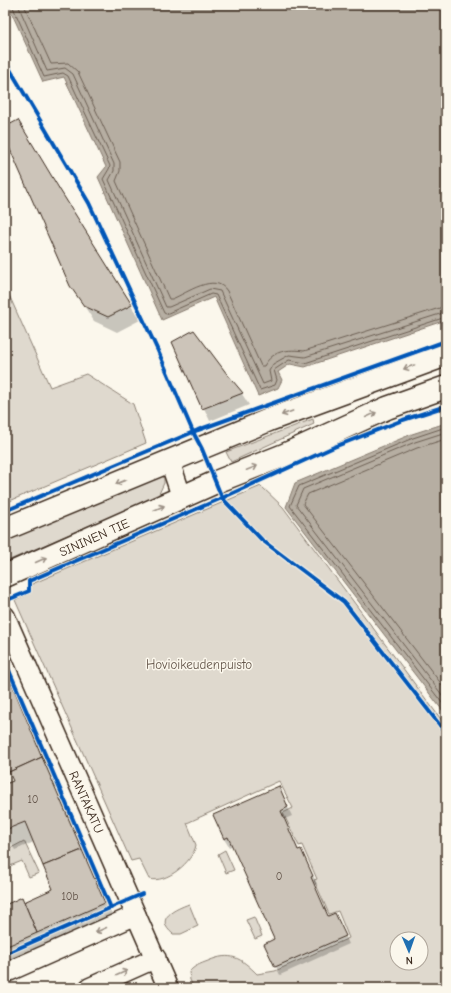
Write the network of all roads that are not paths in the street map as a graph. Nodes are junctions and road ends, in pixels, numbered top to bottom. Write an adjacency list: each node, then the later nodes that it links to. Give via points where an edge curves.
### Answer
1 (446, 355): 3 (main road, one-way to 3, via 269,420)
2 (446, 387): 4 (main road, SININEN TIE, one-way to 2, via 387,408)
3 (170, 462): 4 (street); 5 (main road, one-way to 5)
4 (182, 498): 6 (main road, SININEN TIE, one-way to 4)
5 (5, 530)
6 (5, 576)
7 (5, 616): 8 (street, RANTAKATU)
8 (136, 915): 9 (street, RANTAKATU); 10 (street, one-way to 10)
9 (156, 958): 11 (street, one-way to 9); 12 (street, RANTAKATU)
10 (5, 973)
11 (88, 988)
12 (168, 988)

